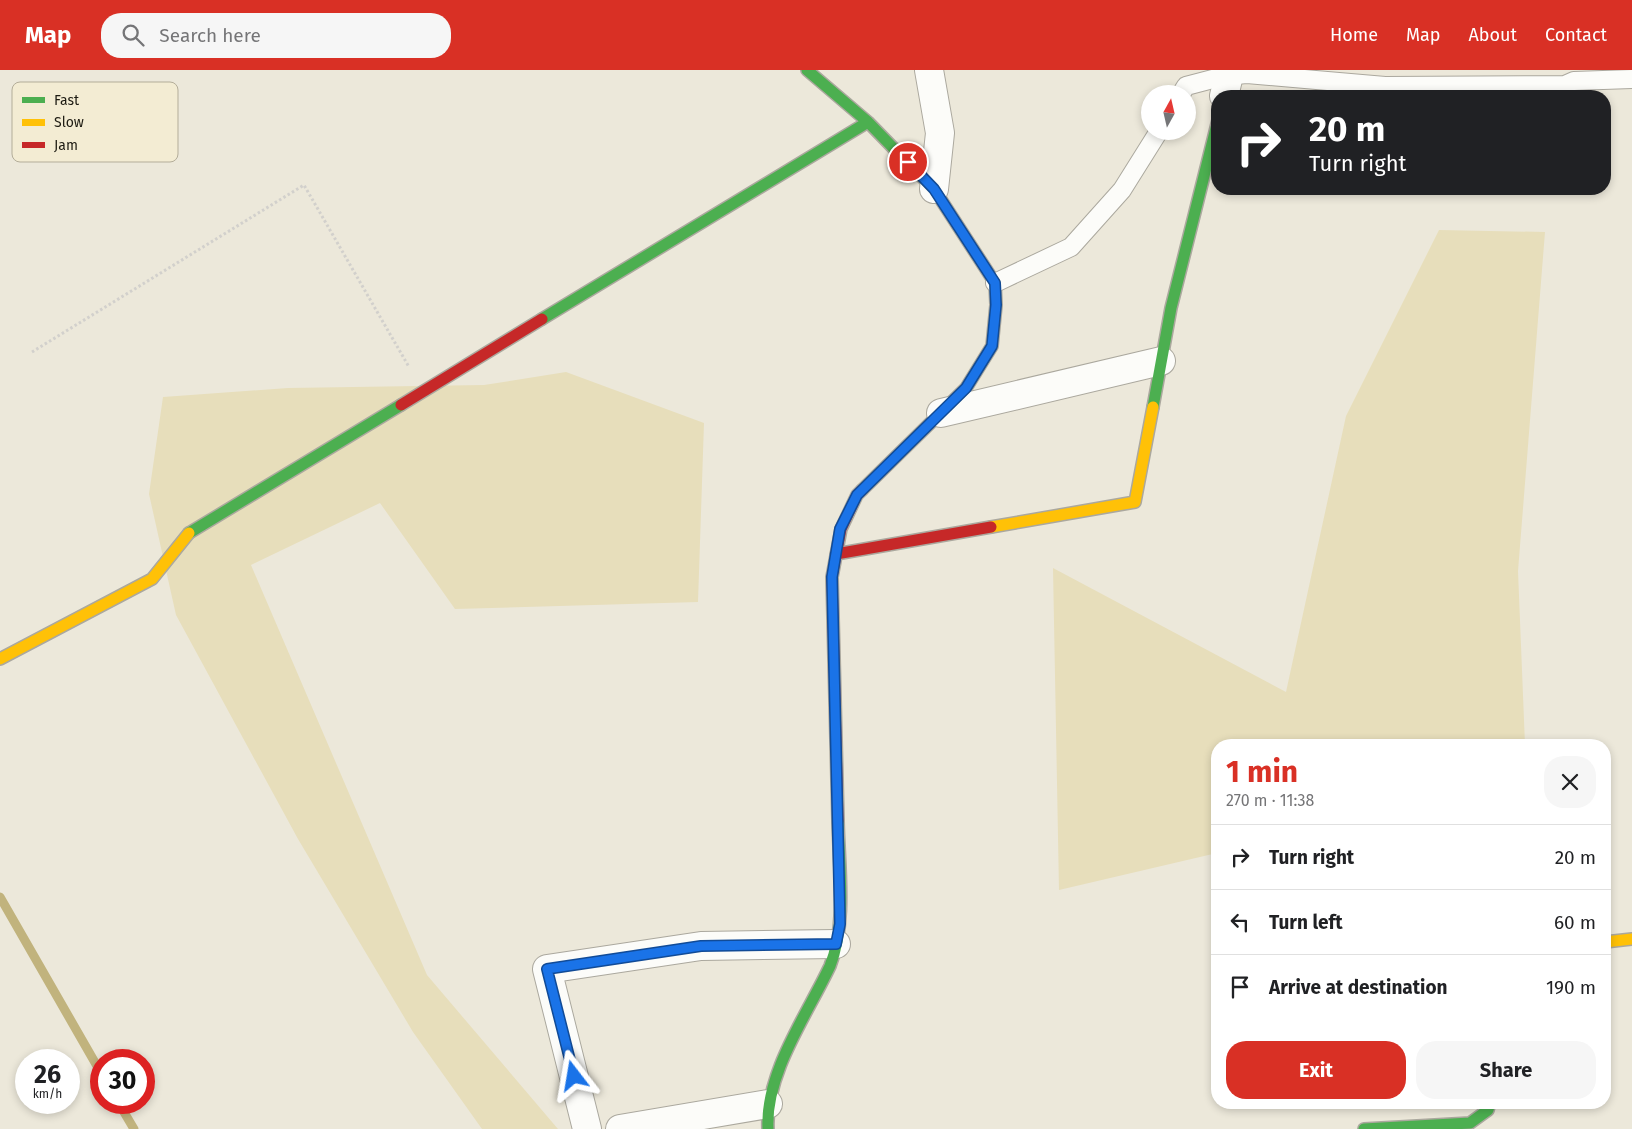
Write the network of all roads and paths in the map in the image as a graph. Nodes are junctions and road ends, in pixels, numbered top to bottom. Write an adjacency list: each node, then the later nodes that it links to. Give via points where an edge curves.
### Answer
1 (807, 70): 6 (street)
2 (928, 70): 9 (street, via 940,133)
3 (1632, 79): 5 (lane, via 1574,81 1565,85 1385,86 1247,74)
4 (1196, 86): 5 (lane)
5 (1226, 86)
6 (868, 122): 9 (street); 13 (street)
7 (1153, 140): 10 (lane, via 1122,190 1071,247)
8 (1211, 148): 12 (street)
9 (934, 189): 10 (street)
10 (995, 283): 14 (street, via 992,346 966,388)
11 (32, 352): 13 (path, via 304,185)
12 (1161, 361): 14 (street); 15 (street, via 1136,502)
13 (424, 391): 16 (street, via 186,534 152,579)
14 (941, 413): 15 (street, via 857,495 840,529)
15 (836, 554): 19 (street, via 832,577 840,924)
16 (0, 659)
17 (1632, 939): 18 (street)
18 (1611, 941)
19 (836, 944): 21 (street, via 831,964 772,1086); 22 (street, via 701,946 547,969)
20 (1488, 1109): 24 (street, via 1470,1123)
21 (768, 1116): 23 (street)
22 (587, 1129)
23 (620, 1129)
24 (1364, 1129)

